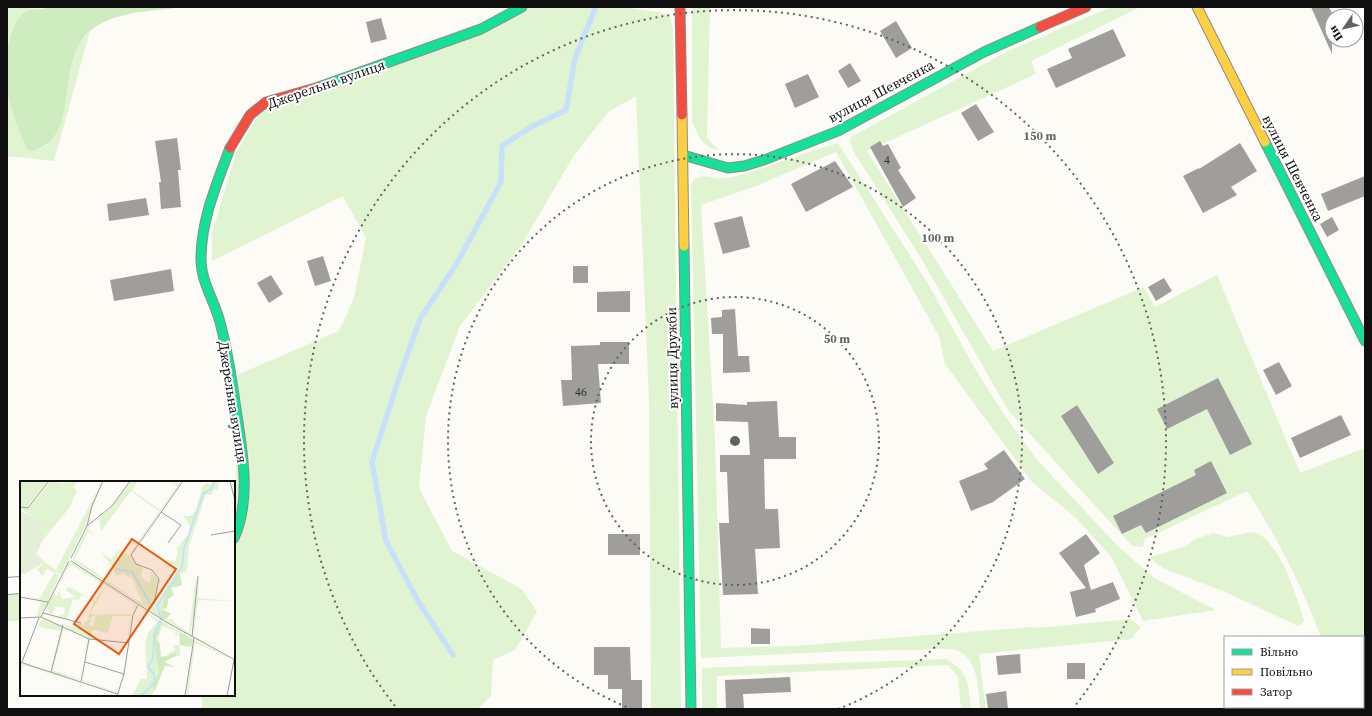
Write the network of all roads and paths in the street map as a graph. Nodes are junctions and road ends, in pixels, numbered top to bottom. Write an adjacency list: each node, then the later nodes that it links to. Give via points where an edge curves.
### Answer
1 (522, 7): 7 (street, Джерельна вулиця, via 481,29 330,84 266,102 250,115 231,144 210,202 201,260 206,285 221,324 230,366 243,460 244,486 239,527)
2 (680, 7): 5 (street, вулиця Дружби)
3 (1086, 7): 5 (street, вулиця Шевченка, via 984,52 838,131 764,160 728,168)
4 (1197, 7): 6 (street, вулиця Шевченка)
5 (683, 155): 10 (street, вулиця Дружби)
6 (1365, 341)
7 (235, 536)
8 (20, 585): 9 (street)
9 (7, 586)
10 (690, 709)

